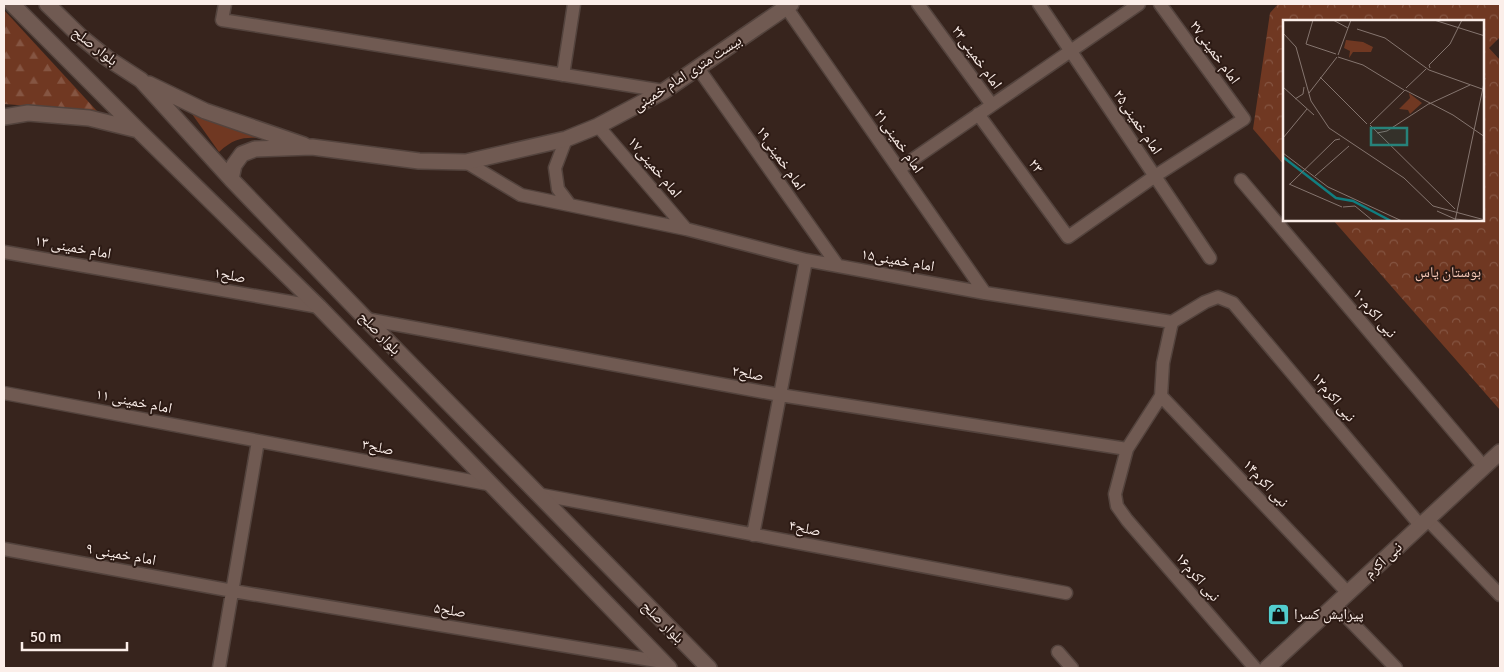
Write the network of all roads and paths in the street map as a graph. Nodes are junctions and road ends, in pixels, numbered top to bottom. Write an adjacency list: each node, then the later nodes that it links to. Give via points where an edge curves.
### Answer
1 (12, 4): 19 (main road, بلوار صلح)
2 (47, 4): 13 (main road, بلوار صلح, via 81,37)
3 (225, 4): 12 (street, via 222,20)
4 (574, 4): 12 (street)
5 (918, 4): 15 (street, امام خمینی۲۳)
6 (1039, 4): 10 (street, امام خمینی۲۵)
7 (1139, 4): 10 (street)
8 (1160, 4): 24 (street, امام خمینی۲۷, via 1244,119)
9 (789, 6): 11 (main road, بیست متری امام خمینی); 23 (street, امام خمینی۲۱)
10 (1070, 51): 15 (street); 24 (street, امام خمینی۲۵)
11 (698, 68): 14 (main road, بیست متری امام خمینی); 32 (street, امام خمینی۱۹)
12 (562, 75): 14 (street)
13 (140, 80): 21 (main road, via 205,111); 25 (main road, بلوار صلح)
14 (664, 92): 18 (main road, بیست متری امام خمینی)
15 (992, 105): 16 (street)
16 (978, 114): 23 (street); 24 (street, ۲۳, via 1068,237)
17 (4, 117): 19 (main road, via 28,113 89,118)
18 (598, 126): 20 (main road, بیست متری امام خمینی); 28 (street, امام خمینی۱۷)
19 (138, 130): 35 (main road, بلوار صلح)
20 (566, 139): 22 (main road, بیست متری امام خمینی); 27 (street, via 555,168 558,188)
21 (312, 147): 22 (main road, بیست متری امام خمینی, via 420,161); 25 (main road, via 255,149 242,154 234,165)
22 (466, 162): 27 (street, ۱۵امام خمینی, via 521,195)
23 (899, 169): 34 (street, امام خمینی۲۱)
24 (1155, 176): 30 (street, امام خمینی۲۵)
25 (231, 178): 36 (main road, بلوار صلح)
26 (1241, 180): 44 (street, نبی اکرم۱۰)
27 (570, 205): 28 (street, ۱۵امام خمینی)
28 (686, 229): 31 (street, ۱۵امام خمینی)
29 (4, 252): 33 (street, امام خمینی ۱۳)
30 (1210, 258)
31 (806, 260): 32 (street, ۱۵امام خمینی); 39 (street)
32 (838, 266): 34 (street, ۱۵امام خمینی)
33 (136, 275): 35 (street, ۱صلح)
34 (985, 292): 37 (street, ۱۵امام خمینی)
35 (319, 307): 45 (main road, بلوار صلح)
36 (366, 319): 39 (street, صلح۲); 46 (main road, بلوار صلح)
37 (1172, 322): 40 (street, via 1163,363); 48 (street, نبی اکرم۱۲, via 1218,297 1234,303)
38 (4, 394): 41 (street, امام خمینی ۱۱)
39 (780, 395): 42 (street, صلح۲); 49 (street)
40 (1161, 396): 42 (street); 53 (street, نبی اکرم۱۴)
41 (258, 441): 45 (street, صلح۳); 51 (street)
42 (1127, 449): 61 (street, نبی اکرم۱۶, via 1114,494 1117,506)
43 (1499, 456): 44 (main road, نبی اکرم)
44 (1484, 467): 48 (main road, نبی اکرم)
45 (493, 485): 47 (main road, بلوار صلح)
46 (537, 494): 47 (main road); 49 (street, صلح۴); 59 (main road, بلوار صلح)
47 (519, 512): 57 (main road, بلوار صلح)
48 (1423, 522): 53 (main road, نبی اکرم); 54 (street, نبی اکرم۱۲)
49 (753, 535): 52 (street, صلح۴)
50 (4, 549): 51 (street, امام خمینی ۹)
51 (233, 591): 57 (street, صلح۵); 58 (street)
52 (1066, 593)
53 (1348, 593): 55 (main road, نبی اکرم)
54 (1500, 595)
55 (1335, 605): 62 (main road, نبی اکرم); 63 (street)
56 (1058, 652): 60 (street)
57 (666, 665)
58 (219, 668)
59 (709, 668)
60 (1072, 668)
61 (1255, 668)
62 (1267, 668)
63 (1396, 668)

